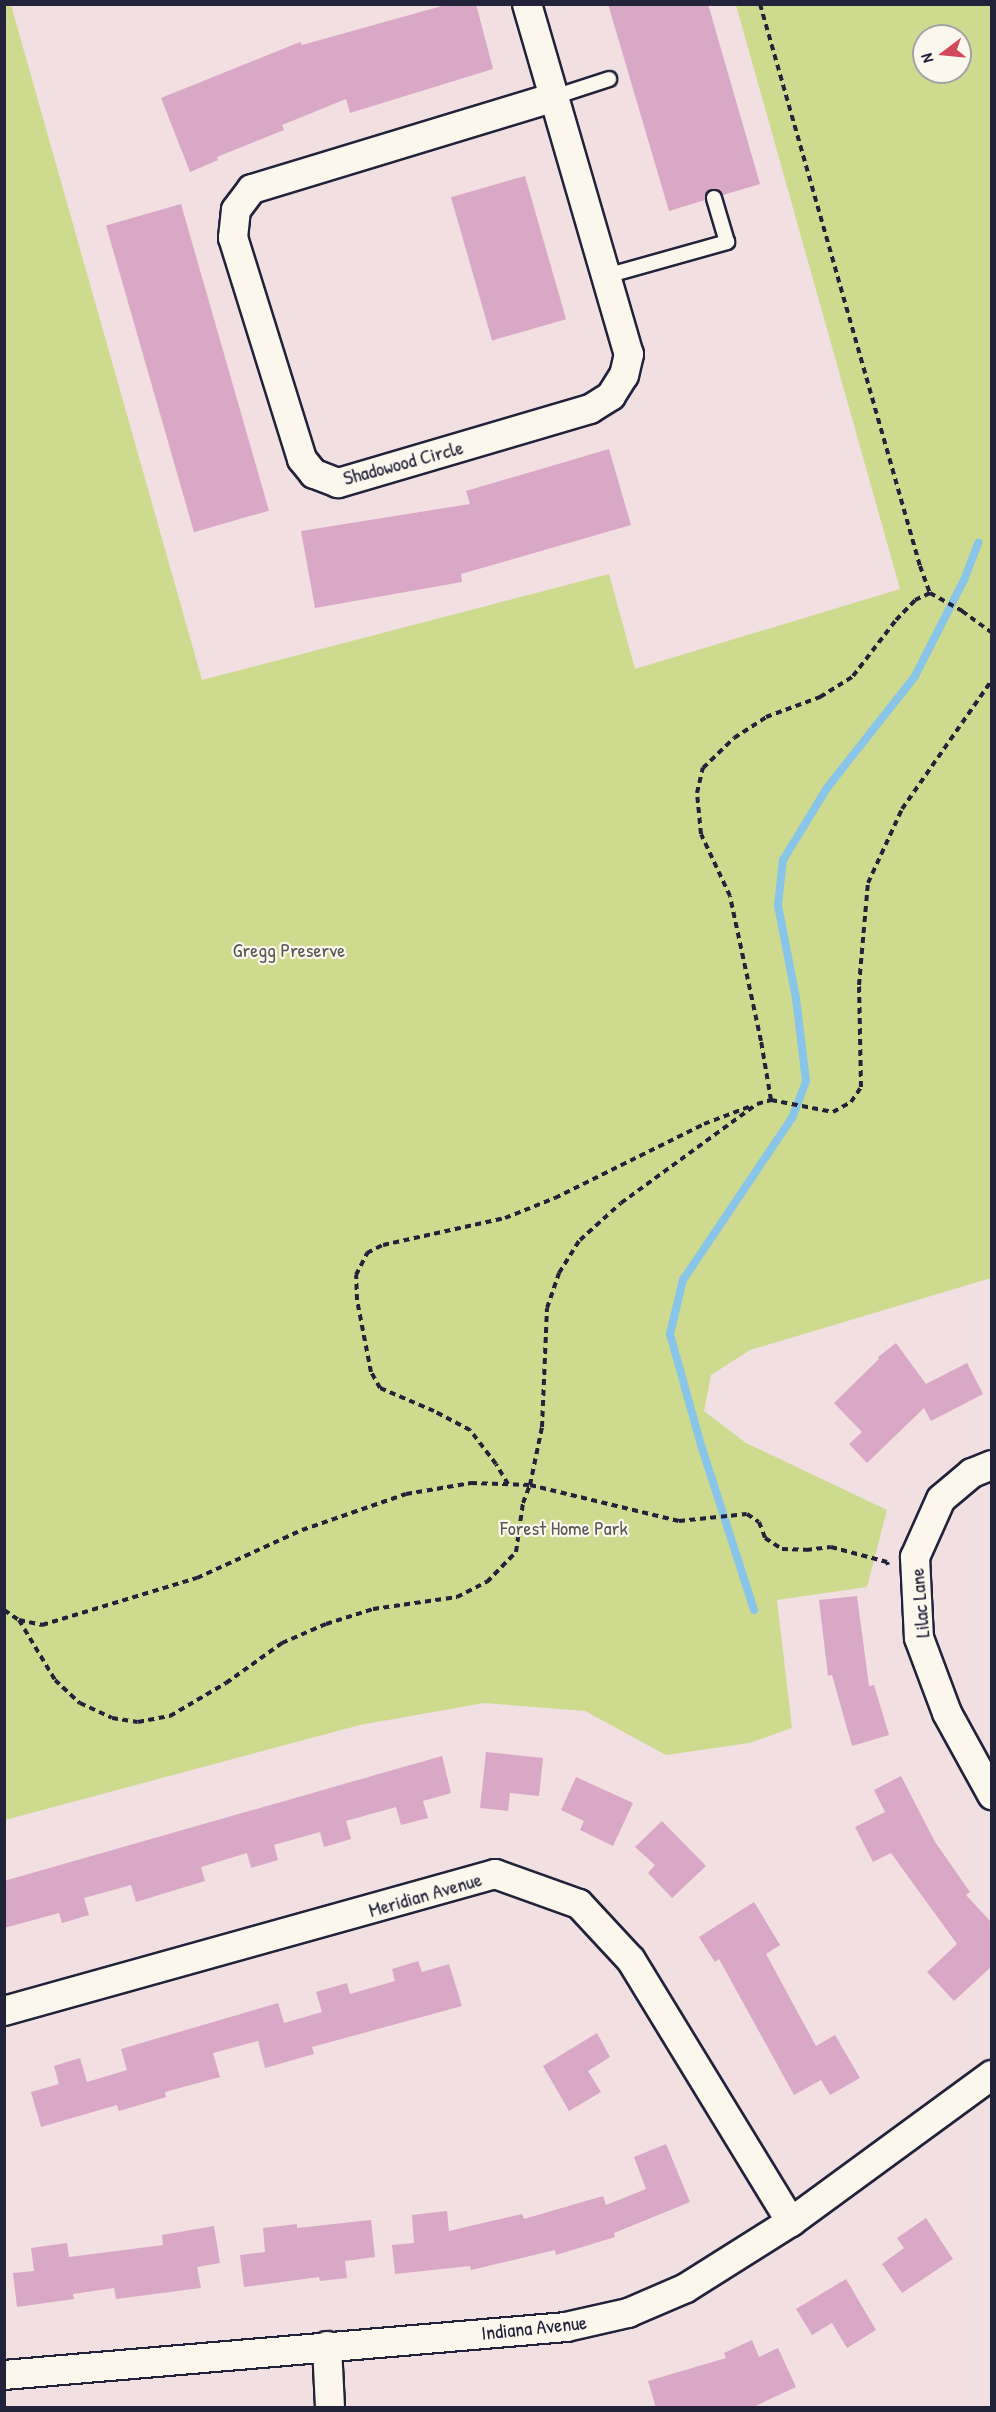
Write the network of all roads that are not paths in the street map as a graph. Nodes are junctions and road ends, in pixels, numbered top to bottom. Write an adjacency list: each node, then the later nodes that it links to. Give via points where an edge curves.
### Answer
1 (527, 4): 3 (street, Shadowood Circle)
2 (609, 79): 3 (lane)
3 (554, 97): 5 (street, Shadowood Circle); 5 (street, Shadowood Circle, via 252,189 236,210 233,238 302,459 314,474 338,483 590,409 611,396 624,375 629,354)
4 (714, 198): 5 (lane, via 727,242)
5 (606, 276)
6 (992, 1465): 7 (street, Lilac Lane, via 972,1473 941,1498 915,1557 920,1638 947,1713)
7 (992, 1795)
8 (4, 2011): 10 (street, Meridian Avenue, via 495,1874 579,1904 631,1960)
9 (992, 2075): 10 (street, Indiana Avenue)
10 (790, 2222): 11 (street, Indiana Avenue, via 686,2288 628,2313 566,2327)
11 (327, 2346): 12 (street, Indiana Avenue); 13 (street)
12 (4, 2375)
13 (330, 2408)

